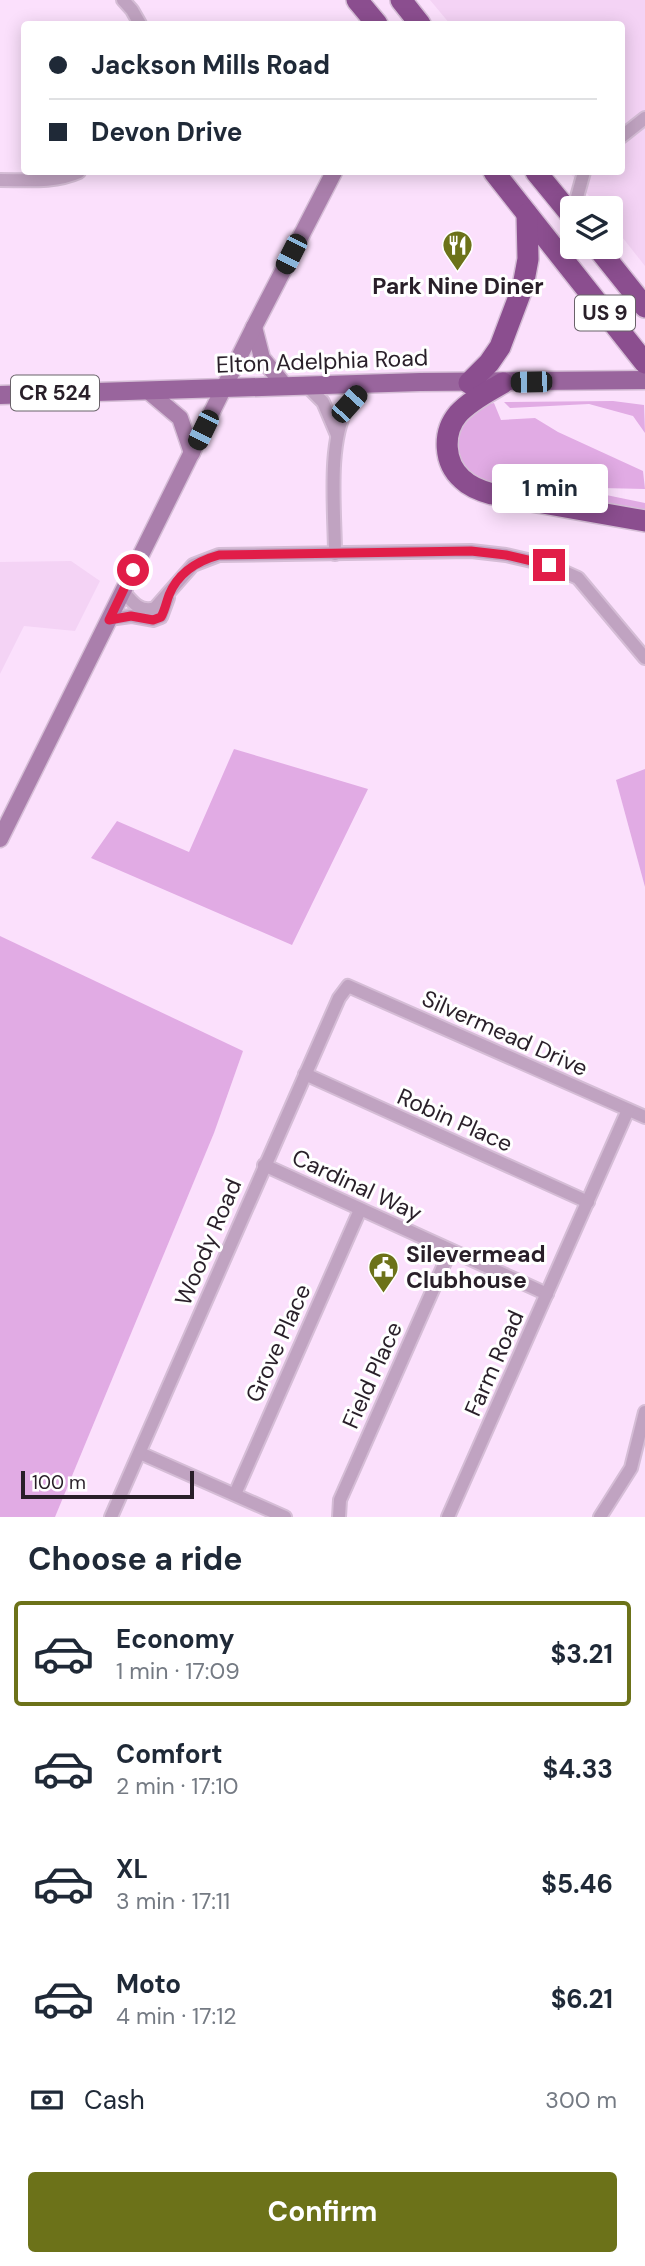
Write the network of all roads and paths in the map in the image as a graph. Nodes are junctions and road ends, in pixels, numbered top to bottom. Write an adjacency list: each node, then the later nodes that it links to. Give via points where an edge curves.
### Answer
1 (123, 0): 3 (street)
2 (357, 0): 4 (highway)
3 (138, 21)
4 (374, 21)
5 (645, 118): 6 (street)
6 (625, 134)
7 (71, 175): 12 (street)
8 (332, 175): 18 (main road)
9 (496, 175): 15 (highway, US 9)
10 (538, 175): 14 (highway)
11 (583, 175): 13 (street)
12 (0, 180)
13 (577, 196)
14 (560, 201)
15 (527, 214): 19 (highway, US 9); 22 (highway, via 523,286 500,346)
16 (607, 259): 17 (highway, US 9)
17 (645, 307)
18 (254, 327): 25 (main road, via 262,358); 26 (main road)
19 (645, 363)
20 (645, 380): 23 (main road, Elton Adelphia Road / CR 524)
21 (368, 383): 22 (main road, Elton Adelphia Road / CR 524); 24 (main road, Elton Adelphia Road / CR 524); 29 (street, via 348,405)
22 (469, 383): 23 (main road, Elton Adelphia Road / CR 524)
23 (503, 383): 31 (highway, via 468,404 453,422 448,452 461,478 492,494)
24 (306, 385): 25 (main road, Elton Adelphia Road / CR 524); 29 (street, via 323,402)
25 (285, 386): 26 (main road, Elton Adelphia Road / CR 524)
26 (223, 388): 27 (main road, Elton Adelphia Road / CR 524); 30 (main road)
27 (148, 391): 28 (main road, Elton Adelphia Road / CR 524); 30 (main road, via 180,418)
28 (0, 395)
29 (337, 436): 32 (street)
30 (192, 453): 33 (main road)
31 (645, 521)
32 (335, 554): 34 (street, via 219,555 193,565); 36 (street, via 483,551 558,567 578,578)
33 (123, 591): 34 (street, via 148,610); 35 (main road)
34 (169, 594): 35 (street, via 161,617)
35 (109, 620): 37 (main road)
36 (645, 658)
37 (0, 839)
38 (348, 986): 39 (street, Woody Road); 40 (street, Silvermead Drive)
39 (305, 1074): 42 (street, Woody Road); 43 (street, Robin Place)
40 (628, 1110): 41 (street, Silvermead Drive); 43 (street, Farm Road)
41 (645, 1117)
42 (264, 1166): 44 (street, Cardinal Way); 48 (street, Woody Road)
43 (588, 1202): 46 (street, Farm Road)
44 (360, 1210): 45 (street, Cardinal Way); 49 (street, Grove Place)
45 (450, 1251): 46 (street, Cardinal Way); 52 (street, Field Place, via 340,1500)
46 (547, 1294): 53 (street, Farm Road)
47 (645, 1412): 54 (street, via 631,1468)
48 (141, 1453): 49 (street); 50 (street, Woody Road)
49 (235, 1494): 51 (street)
50 (111, 1517)
51 (285, 1517)
52 (339, 1517)
53 (448, 1517)
54 (600, 1517)

